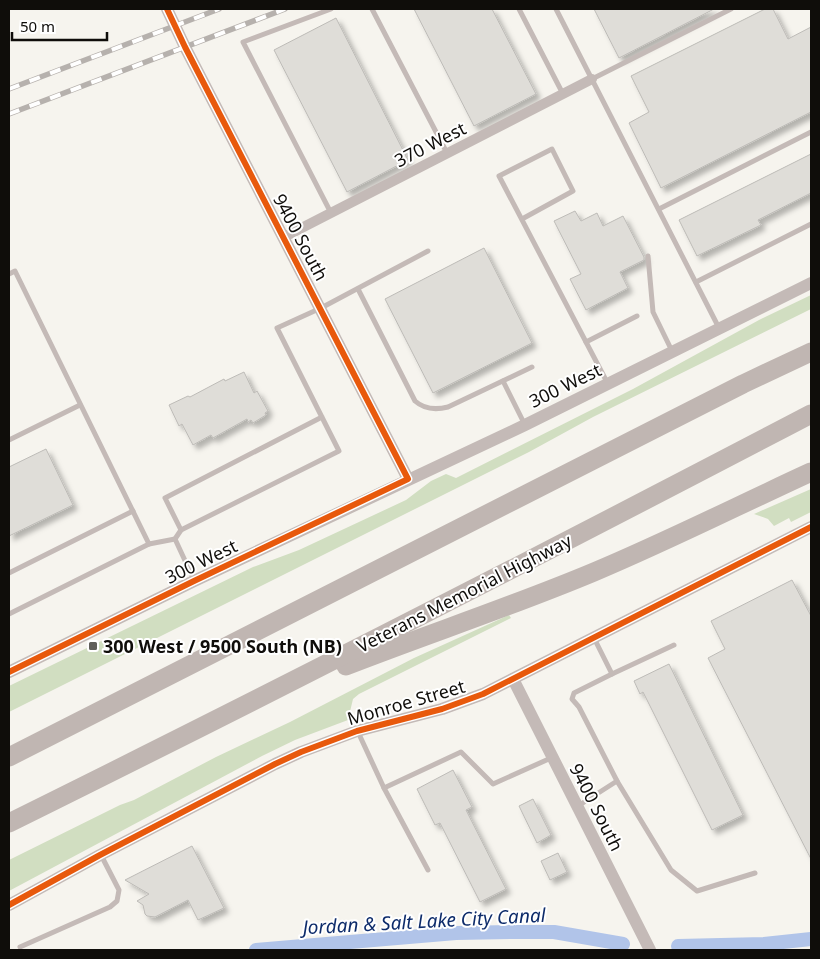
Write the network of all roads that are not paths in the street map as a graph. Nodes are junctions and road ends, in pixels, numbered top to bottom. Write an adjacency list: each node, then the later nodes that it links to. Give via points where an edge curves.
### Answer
1 (167, 9): 15 (street, 9400 South)
2 (331, 9): 12 (lane, via 243,42)
3 (372, 9): 10 (lane)
4 (519, 9): 8 (lane)
5 (556, 9): 7 (lane)
6 (731, 9): 7 (lane)
7 (592, 79): 8 (street, 370 West); 11 (lane)
8 (563, 94): 10 (street, 370 West)
9 (811, 132): 11 (lane)
10 (447, 153): 12 (street, 370 West)
11 (659, 209): 19 (lane)
12 (331, 213): 15 (street, 370 West)
13 (522, 219): 13 (lane, via 499,176 552,149 573,191); 25 (lane)
14 (811, 224): 19 (lane)
15 (284, 237): 22 (street, 9400 South)
16 (428, 252): 21 (lane)
17 (648, 256): 27 (lane, via 654,312)
18 (9, 274): 33 (lane, via 15,272)
19 (696, 282): 24 (lane)
20 (811, 283): 24 (street, 300 West)
21 (358, 289): 22 (lane); 30 (lane, via 421,407 448,407)
22 (321, 308): 35 (lane, via 277,328); 39 (street, 9400 South)
23 (637, 316): 25 (lane)
24 (719, 329): 27 (street, 300 West)
25 (586, 342): 31 (lane)
26 (811, 343): 32 (highway)
27 (672, 352): 31 (street, 300 West)
28 (811, 352): 32 (highway)
29 (532, 367): 30 (lane)
30 (503, 380): 36 (lane)
31 (608, 384): 36 (street, 300 West)
32 (743, 384): 55 (highway)
33 (80, 405): 37 (lane); 40 (lane)
34 (811, 414): 53 (highway, Veterans Memorial Highway)
35 (322, 417): 42 (lane, via 166,498); 42 (lane, via 339,451)
36 (525, 425): 39 (street, 300 West)
37 (9, 440)
38 (811, 472): 53 (highway, via 593,572 342,667)
39 (408, 479): 46 (street, 300 West)
40 (133, 511): 44 (lane); 45 (lane)
41 (811, 527): 48 (street, Monroe Street)
42 (181, 530): 43 (lane)
43 (175, 539): 44 (lane); 46 (lane)
44 (149, 544): 47 (lane)
45 (9, 573)
46 (194, 580): 50 (street, 300 West)
47 (9, 614)
48 (594, 638): 51 (lane); 52 (street, Monroe Street)
49 (674, 645): 51 (lane)
50 (9, 672)
51 (612, 674): 57 (lane, via 574,693 572,699)
52 (513, 680): 54 (street, Monroe Street, via 442,709); 56 (street, 9400 South)
53 (207, 725): 60 (highway, Veterans Memorial Highway)
54 (358, 731): 58 (lane); 61 (street, Monroe Street, via 275,764)
55 (9, 757)
56 (552, 757): 58 (lane, via 493,784 461,752); 59 (street, 9400 South)
57 (617, 781): 59 (lane); 63 (lane, via 672,870 698,891)
58 (384, 788): 62 (lane)
59 (577, 806): 66 (street, 9400 South)
60 (9, 823)
61 (100, 855): 64 (street, Monroe Street); 65 (lane, via 119,890 117,901)
62 (428, 870)
63 (755, 873)
64 (9, 905)
65 (20, 947)
66 (650, 950)

